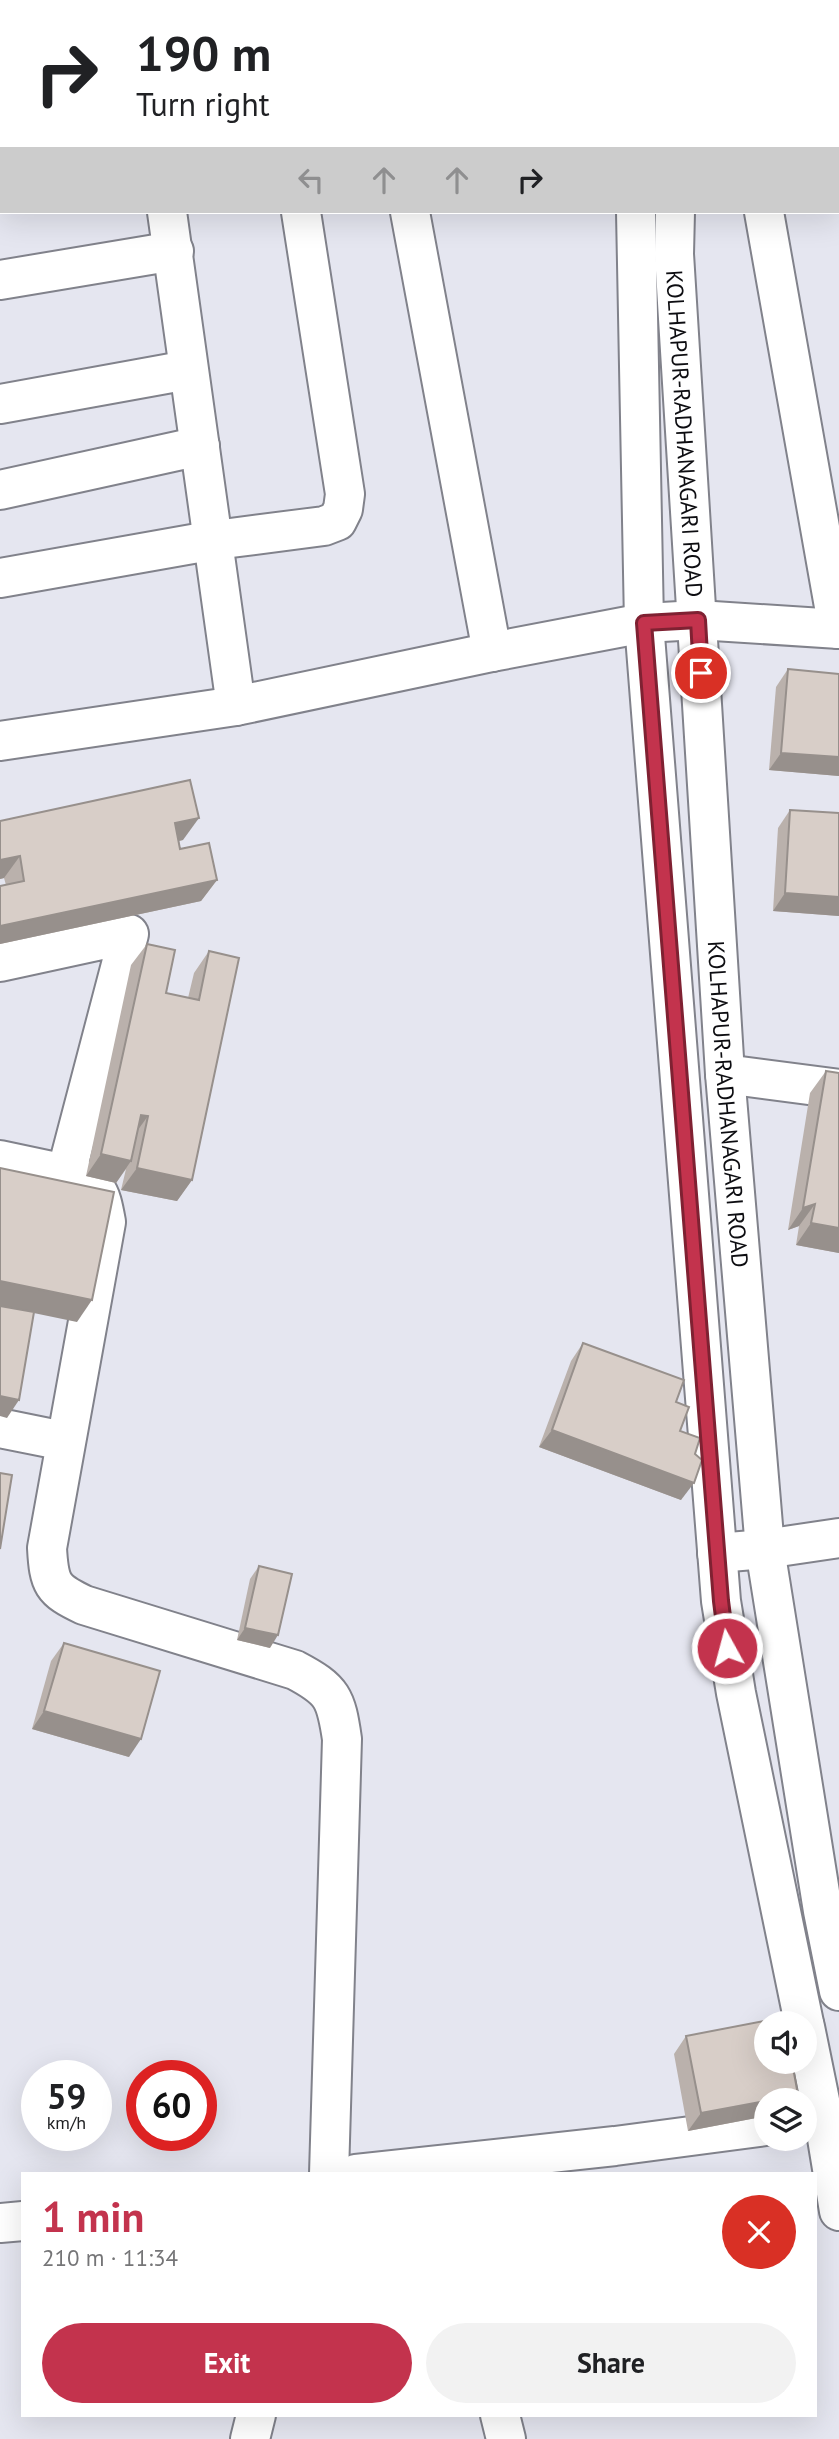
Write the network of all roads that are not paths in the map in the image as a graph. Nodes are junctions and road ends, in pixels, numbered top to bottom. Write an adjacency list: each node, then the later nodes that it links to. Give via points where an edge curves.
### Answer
1 (167, 214): 7 (street)
2 (301, 214): 13 (street, via 345,494 343,509 337,521 324,526)
3 (410, 214): 18 (street)
4 (636, 214): 16 (street)
5 (675, 214): 15 (street, KOLHAPUR-RADHANAGARI ROAD)
6 (764, 214): 17 (street)
7 (174, 251): 8 (street); 9 (street)
8 (0, 280)
9 (188, 370): 10 (street); 11 (street)
10 (0, 404)
11 (200, 446): 12 (street); 13 (street)
12 (0, 490)
13 (215, 540): 14 (street); 19 (street)
14 (0, 578)
15 (698, 620): 16 (street); 17 (street); 22 (street, KOLHAPUR-RADHANAGARI ROAD)
16 (644, 623): 18 (street); 30 (street)
17 (838, 629)
18 (492, 652): 19 (street)
19 (236, 706): 20 (street)
20 (0, 741)
21 (0, 962): 25 (street, via 129,934)
22 (725, 1074): 23 (street); 29 (street, KOLHAPUR-RADHANAGARI ROAD)
23 (839, 1089)
24 (0, 1160): 25 (street)
25 (66, 1174): 27 (street, via 89,1181 102,1199 106,1222)
26 (0, 1428): 27 (street)
27 (65, 1441): 38 (street, via 47,1549 48,1574 60,1594 295,1670 320,1683 337,1707 342,1740)
28 (839, 1538): 29 (street)
29 (765, 1549): 30 (street); 31 (street, KOLHAPUR-RADHANAGARI ROAD)
30 (717, 1553): 33 (street, via 727,1648)
31 (831, 1912): 32 (street, KOLHAPUR-RADHANAGARI ROAD)
32 (839, 1991)
33 (802, 2011)
34 (814, 2074): 35 (street)
35 (823, 2120): 40 (street)
36 (754, 2128): 37 (street)
37 (445, 2169): 39 (street)
38 (329, 2172)
39 (392, 2172)
40 (839, 2211)
41 (21, 2221): 42 (street)
42 (0, 2223)
43 (256, 2417): 45 (street)
44 (500, 2417): 46 (street)
45 (250, 2439)
46 (506, 2439)

